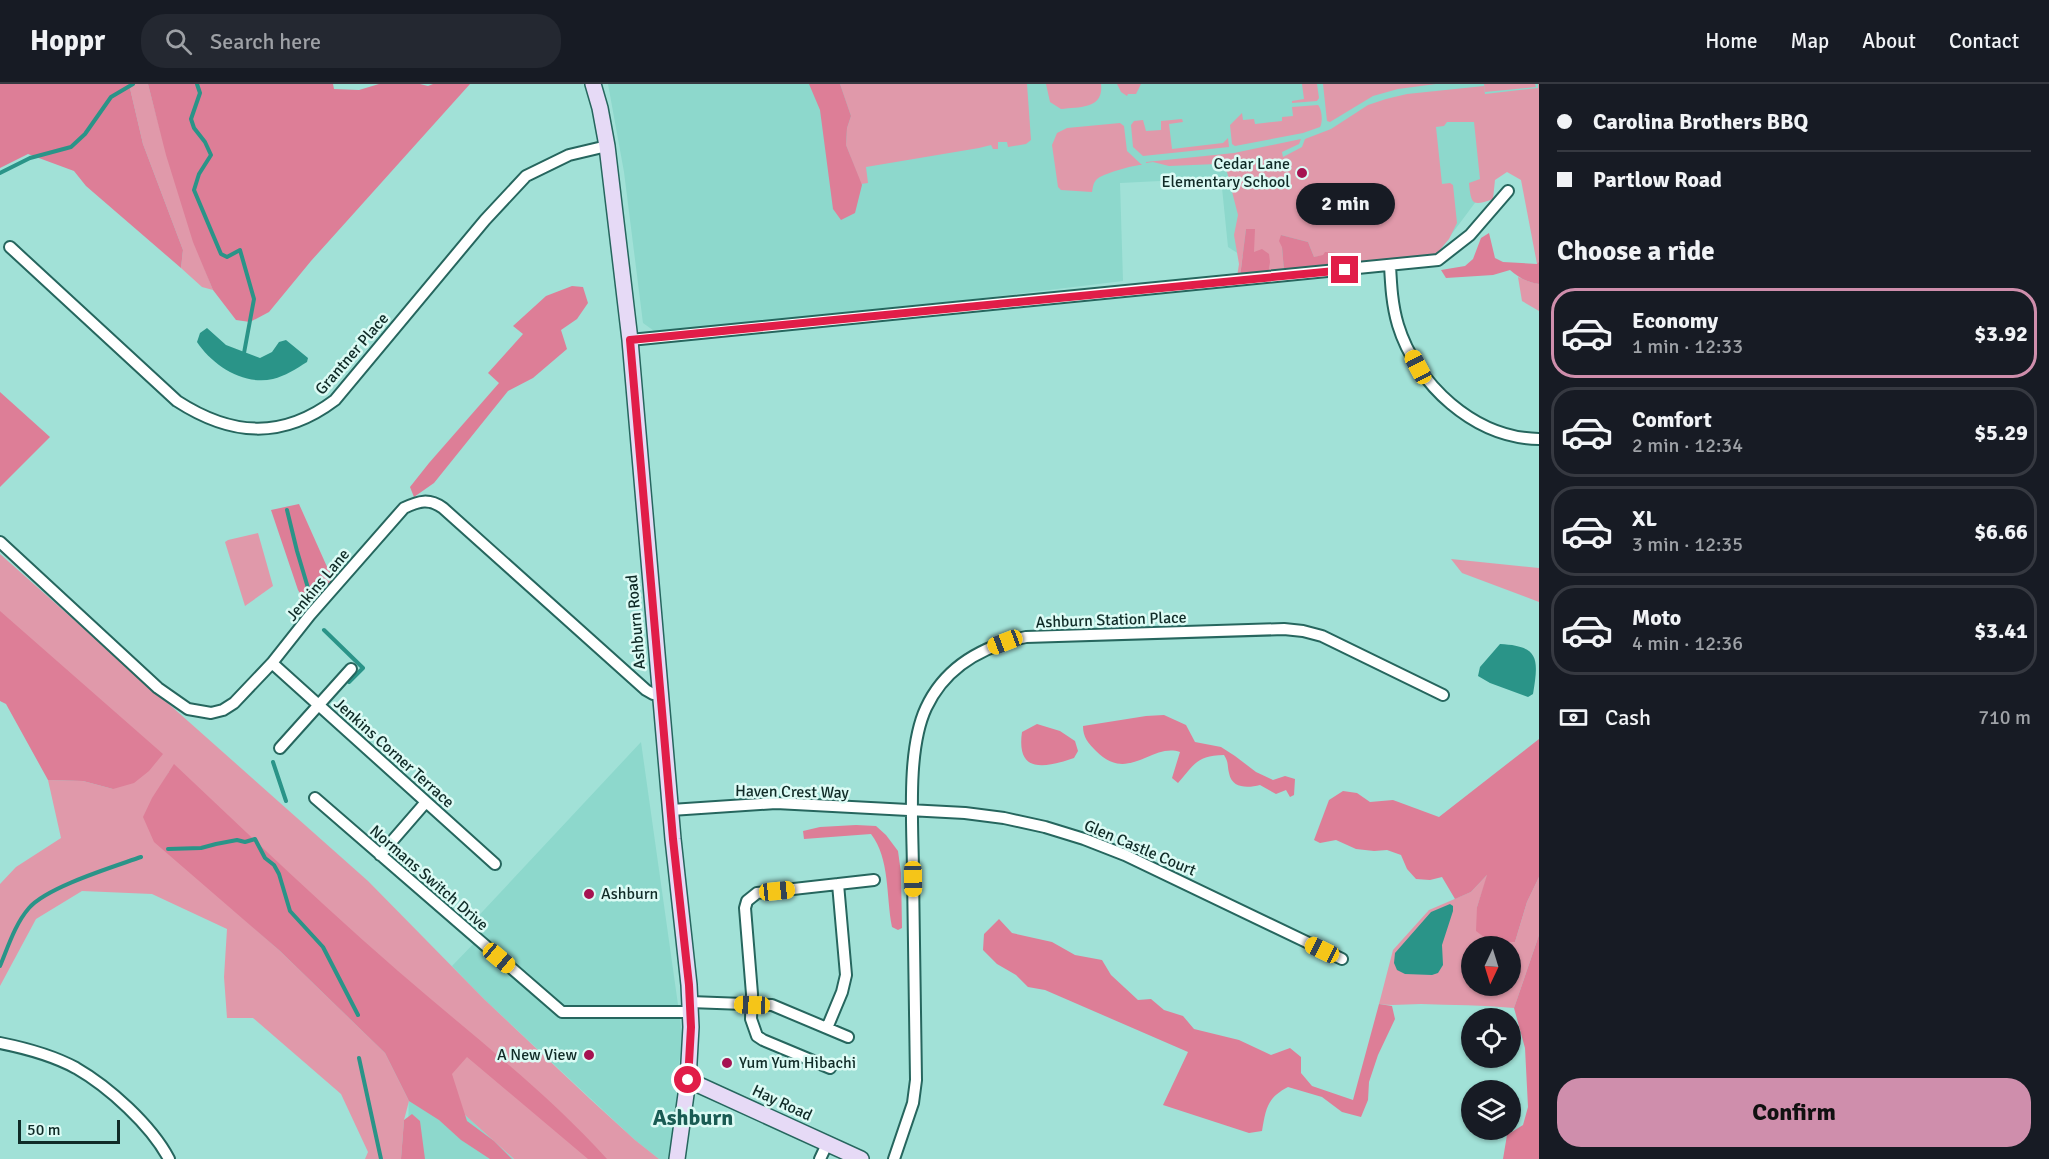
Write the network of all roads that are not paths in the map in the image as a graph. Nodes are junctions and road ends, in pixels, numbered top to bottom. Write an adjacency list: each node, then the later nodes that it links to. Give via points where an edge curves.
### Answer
1 (593, 84): 2 (main road, Ashburn Road)
2 (607, 146): 4 (street, Grantner Place, via 569,155 525,176 336,400 317,413 282,426 249,428 217,423 177,401); 6 (main road, Ashburn Road)
3 (1508, 191): 5 (street, via 1470,236 1438,260)
4 (10, 247)
5 (1390, 265): 6 (street); 7 (street, via 1398,324 1430,384 1484,425 1507,434)
6 (630, 340): 11 (main road, Ashburn Road)
7 (1539, 439)
8 (0, 542): 9 (street, Jenkins Lane, via 158,688 188,709 210,713 223,710)
9 (272, 663): 11 (street, Jenkins Lane, via 404,508 432,501 646,690); 13 (street, Jenkins Corner Terrace)
10 (351, 669): 13 (street)
11 (660, 693): 17 (main road, Ashburn Road)
12 (1443, 694): 18 (street, Ashburn Station Place, via 1331,640 1303,631 1026,637 984,650 950,674 937,691 918,730)
13 (318, 704): 14 (street); 16 (street, Jenkins Corner Terrace)
14 (280, 748)
15 (315, 798): 19 (street, Normans Switch Drive)
16 (426, 802): 19 (street); 20 (street, Jenkins Corner Terrace)
17 (671, 810): 18 (street, Haven Crest Way, via 776,803); 25 (main road, Ashburn Road)
18 (912, 812): 23 (street, Glen Castle Court, via 1004,818 1084,839); 36 (street, Ashburn Station Place, via 916,1080 913,1103)
19 (380, 855): 25 (street, Normans Switch Drive, via 562,1012)
20 (495, 864)
21 (874, 880): 22 (street)
22 (838, 884): 24 (street, via 757,893 747,901 744,908); 26 (street, via 846,975)
23 (1342, 959)
24 (752, 1005): 25 (street, Normans Switch Drive); 26 (street, Normans Switch Drive, via 772,1005); 29 (street, via 757,1036)
25 (690, 1007): 30 (main road, Ashburn Road)
26 (827, 1028): 27 (street, Normans Switch Drive)
27 (848, 1037)
28 (0, 1043): 32 (street, via 75,1068 123,1104)
29 (830, 1068)
30 (688, 1080): 31 (main road, Hay Road); 33 (main road, Ashburn Road)
31 (827, 1144): 34 (street); 35 (main road, Hay Road)
32 (169, 1159)
33 (677, 1159)
34 (820, 1159)
35 (861, 1159)
36 (894, 1159)

